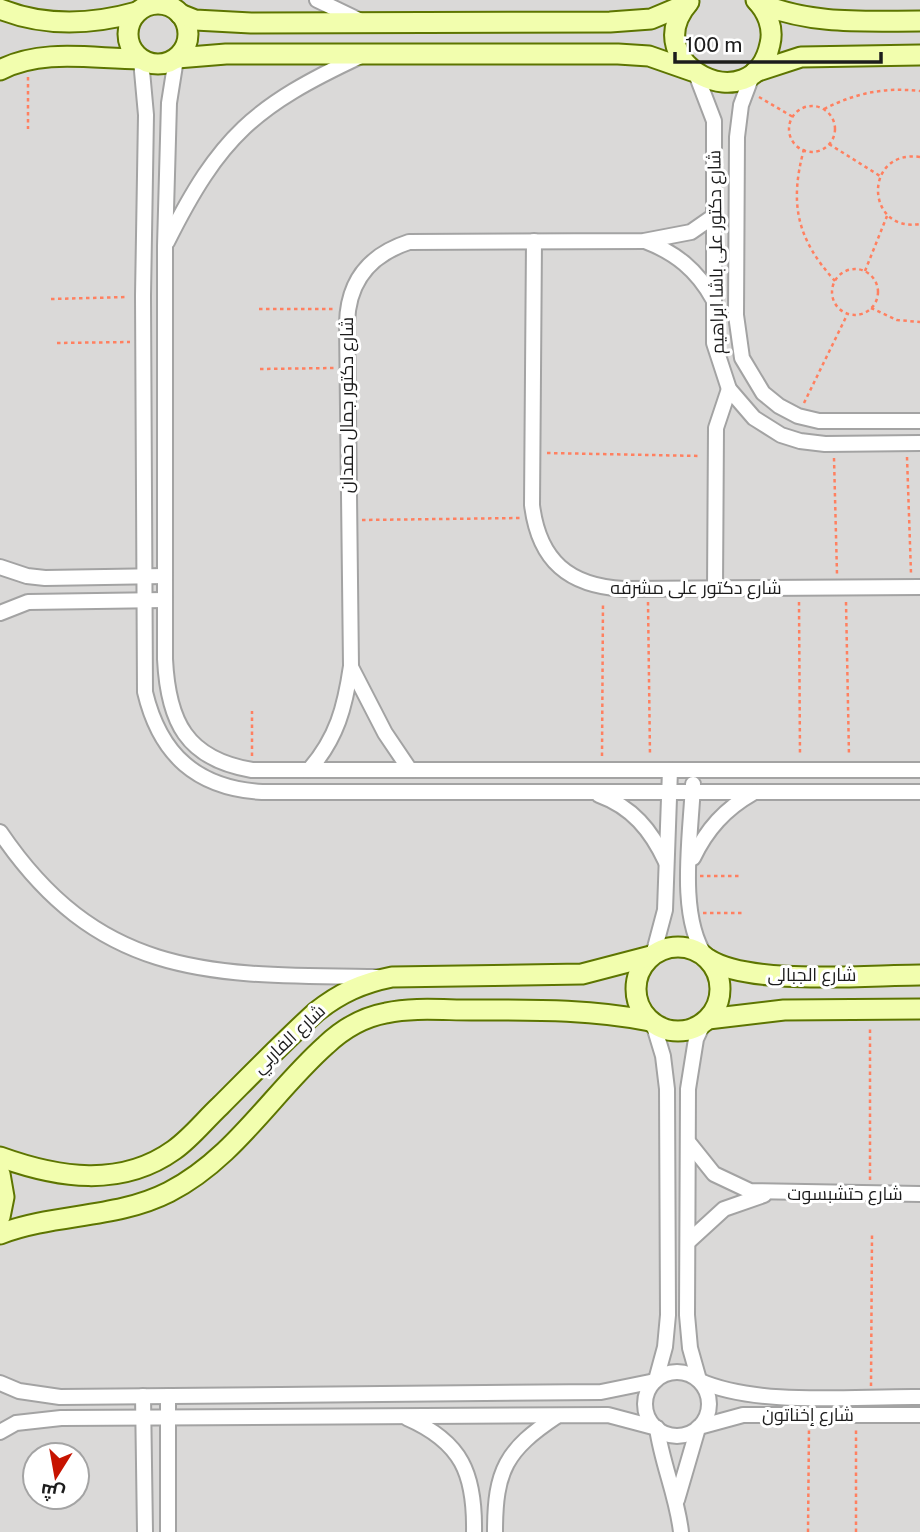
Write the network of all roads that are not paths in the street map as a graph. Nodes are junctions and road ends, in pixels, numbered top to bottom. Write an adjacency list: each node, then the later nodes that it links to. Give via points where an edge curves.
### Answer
1 (317, 0): 8 (street)
2 (757, 1): 7 (street, via 779,12 819,20); 15 (street, via 771,26 771,39 763,63)
3 (689, 2): 8 (street, via 670,13 631,22); 14 (street, via 680,15 676,39 678,51)
4 (138, 8): 5 (street, via 98,21 63,23); 6 (street, via 154,4); 12 (street, via 128,31 132,51)
5 (0, 9)
6 (178, 9): 8 (street, via 213,22); 11 (street, via 188,32)
7 (920, 21)
8 (365, 23)
9 (364, 54): 11 (street); 14 (street, via 634,54); 19 (street, via 310,79 250,120 203,174)
10 (920, 55): 15 (street, via 801,57)
11 (176, 58): 12 (street, via 159,65); 19 (street, via 169,103)
12 (141, 59): 13 (street, via 27,60); 27 (street, via 146,115)
13 (0, 70)
14 (694, 73): 15 (street, via 718,83); 16 (street, شارع دكتور على باشا ابراهيم, via 714,121)
15 (751, 78): 22 (street, شارع دكتور على باشا ابراهيم, via 737,137 737,339 751,377)
16 (714, 216): 18 (street, شارع دكتور جمال حمدان, via 691,232); 20 (street, شارع دكتور على باشا ابراهيم)
17 (534, 241): 18 (street, شارع دكتور جمال حمدان); 30 (street, شارع دكتور على مشرفه, via 534,518 544,547 562,570 603,588); 34 (street, شارع دكتور جمال حمدان, via 409,242 380,255 358,278 347,309)
18 (644, 241): 20 (street, شارع دكتور جمال حمدان, via 686,263)
19 (165, 246): 28 (street)
20 (714, 301): 21 (street, شارع دكتور على باشا ابراهيم, via 717,359)
21 (729, 389): 24 (street, شارع دكتور على باشا ابراهيم, via 744,410); 30 (street, via 718,414 715,456)
22 (779, 406): 23 (street, شارع دكتور على باشا ابراهيم, via 819,421); 24 (street)
23 (920, 421)
24 (764, 426): 25 (street, شارع دكتور على باشا ابراهيم, via 800,441)
25 (913, 443)
26 (0, 567): 27 (street, via 45,578)
27 (143, 576): 28 (street); 31 (street)
28 (165, 576): 32 (street)
29 (916, 587): 30 (street, شارع دكتور على مشرفه)
30 (715, 589)
31 (143, 600): 32 (street); 33 (street, via 28,602); 41 (street, via 145,692 158,732 184,765 201,777 220,786)
32 (165, 600): 35 (street, via 166,687 176,721 195,747 212,759)
33 (0, 613)
34 (351, 666): 36 (street, شارع دكتور جمال حمدان, via 341,719); 37 (street, شارع دكتور جمال حمدان)
35 (257, 770): 36 (street); 41 (street)
36 (309, 770): 37 (street)
37 (410, 770): 38 (street)
38 (670, 770): 39 (street); 43 (street)
39 (694, 770): 40 (street); 44 (street)
40 (920, 770)
41 (262, 792): 42 (street)
42 (591, 792): 43 (street); 48 (street, via 611,799 637,818)
43 (669, 792): 44 (street); 48 (street)
44 (693, 792): 45 (street); 49 (street)
45 (755, 792): 46 (street); 49 (street, via 710,828)
46 (920, 792)
47 (0, 832): 53 (street, via 36,879 70,912 130,948 163,961 231,974)
48 (667, 863): 50 (street, via 665,910)
49 (690, 869): 51 (street, via 690,912 696,943)
50 (652, 955): 51 (street, via 663,949 686,948); 53 (street, شارع الفاربي, via 582,974); 56 (street, via 635,988 642,1012)
51 (707, 958): 52 (street, شارع الجبالى, via 720,967 749,974); 55 (street, via 720,989 715,1010)
52 (920, 975)
53 (392, 977): 58 (street, شارع الفاربي, via 351,989 324,1005 192,1133 156,1161 113,1176 90,1177 40,1170)
54 (920, 1009): 55 (street, شارع الجبالى, via 757,1011)
55 (706, 1021): 56 (street, via 684,1031); 57 (street, via 696,1039 690,1072)
56 (651, 1022): 63 (street, شارع الفاربي, via 561,1010 410,1010 364,1020 325,1046 236,1140 169,1192 115,1210 48,1220); 65 (street, via 665,1065 667,1102 668,1315)
57 (689, 1143): 60 (street, شارع حتشبسوت, via 722,1179); 64 (street)
58 (0, 1157)
59 (0, 1174): 62 (street, via 4,1197)
60 (769, 1194): 61 (street, شارع حتشبسوت); 64 (street, شارع حتشبسوت, via 724,1209)
61 (920, 1194)
62 (0, 1217)
63 (0, 1234)
64 (689, 1241): 66 (street, via 688,1331)
65 (655, 1381): 66 (street, via 682,1372); 69 (street, via 601,1392); 76 (street, via 645,1405)
66 (699, 1381): 70 (street, شارع إخناتون, via 745,1395); 77 (street, via 709,1404)
67 (0, 1383): 68 (street, via 40,1396)
68 (143, 1396): 69 (street); 75 (street)
69 (169, 1396): 74 (street)
70 (920, 1397)
71 (558, 1415): 73 (street); 76 (street, via 624,1417); 83 (street, via 519,1444 508,1459 495,1494)
72 (920, 1415): 77 (street, شارع إخناتون, via 743,1415)
73 (402, 1416): 74 (street); 82 (street, via 431,1429 459,1456 473,1493)
74 (169, 1417): 75 (street); 81 (street)
75 (143, 1418): 78 (street, via 35,1419); 80 (street)
76 (657, 1428): 77 (street, via 682,1435); 79 (street, via 664,1467)
77 (698, 1428): 79 (street)
78 (0, 1432)
79 (677, 1500): 84 (street)
80 (145, 1532)
81 (169, 1532)
82 (474, 1532)
83 (495, 1532)
84 (681, 1532)

